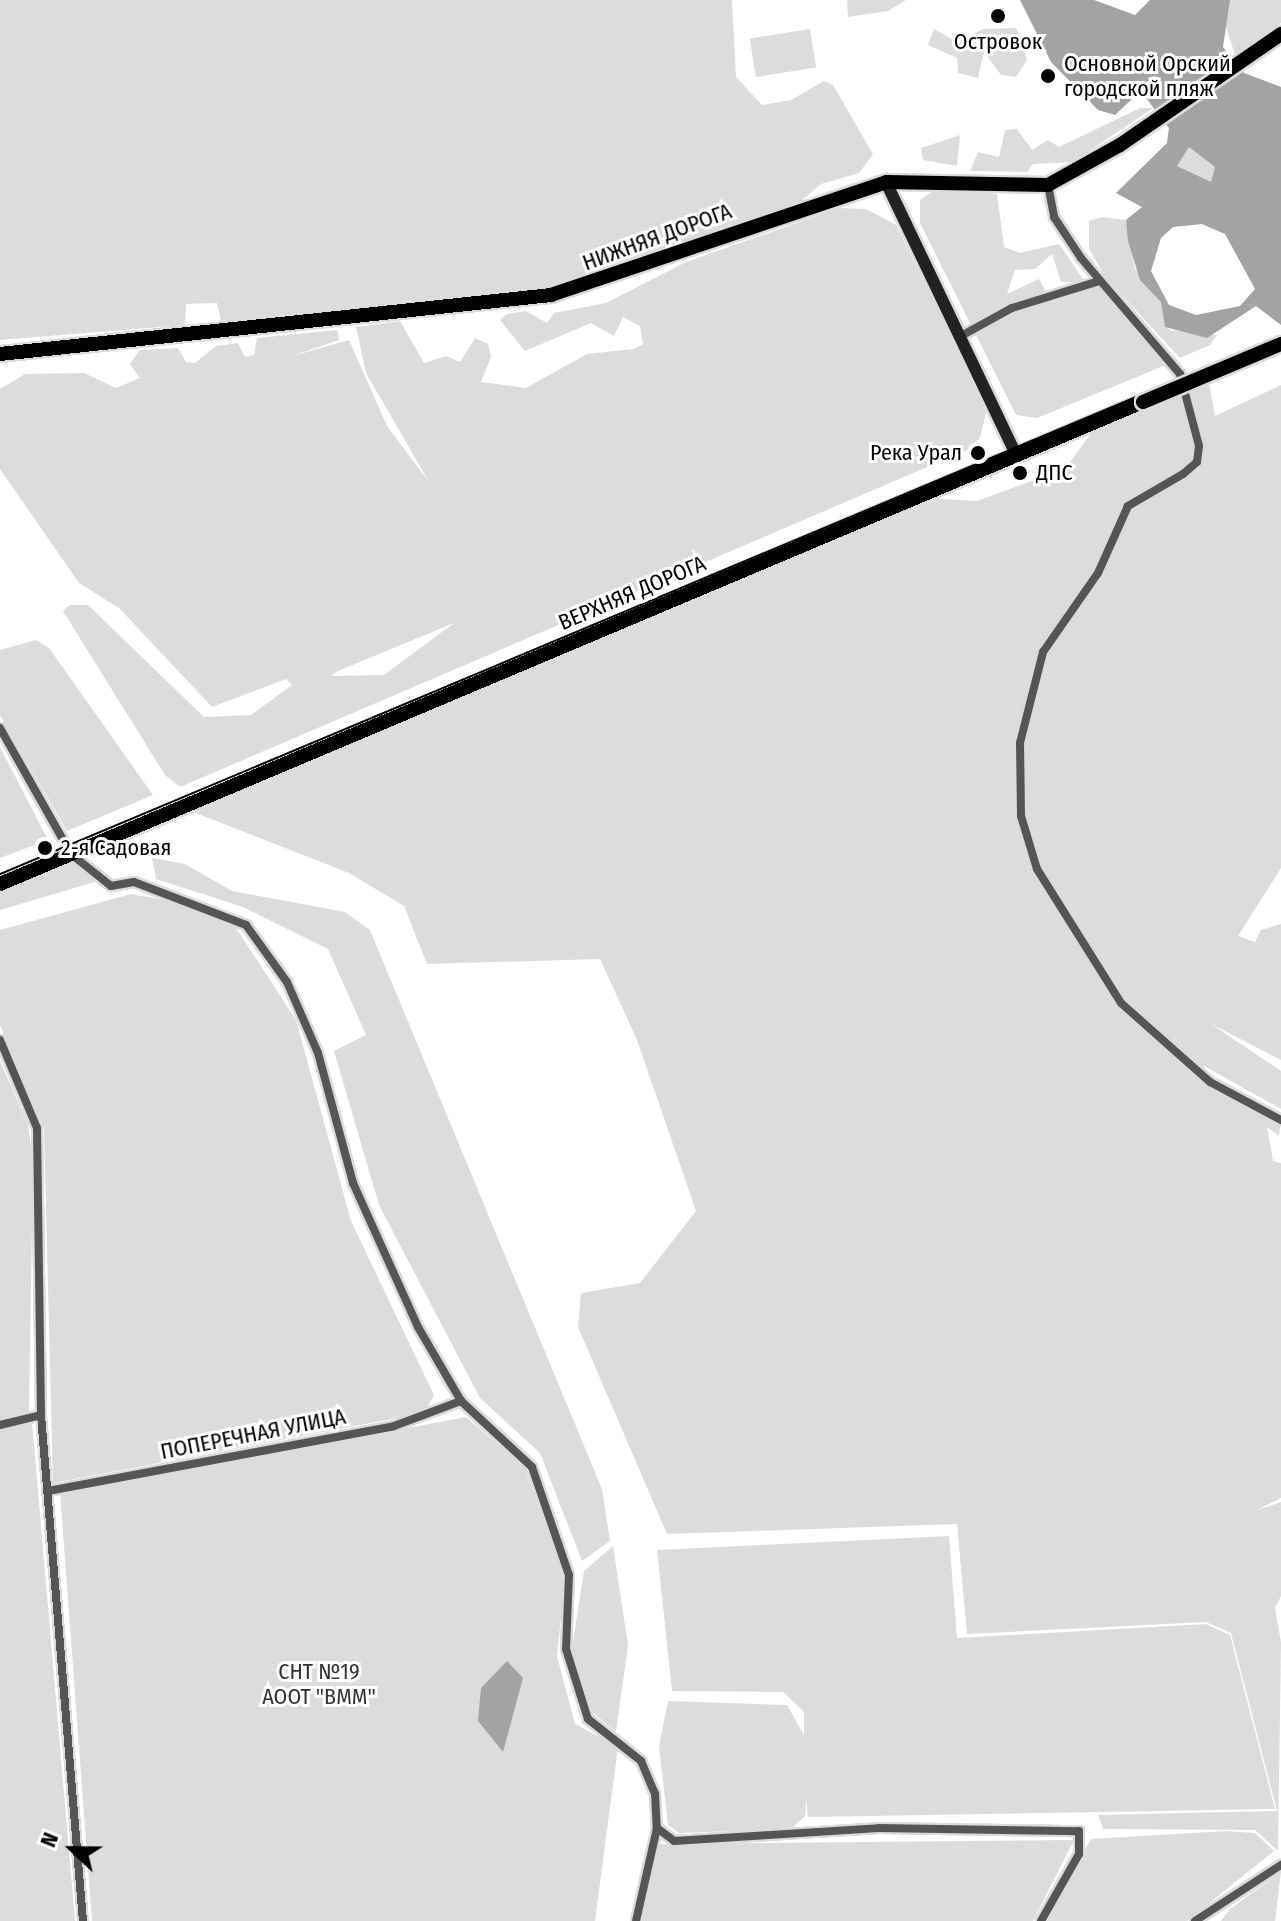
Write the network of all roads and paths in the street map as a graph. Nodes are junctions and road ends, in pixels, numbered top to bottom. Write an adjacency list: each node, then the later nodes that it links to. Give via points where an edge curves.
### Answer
1 (1276, 38): 3 (main road, via 1120,145)
2 (886, 182): 3 (main road, НИЖНЯЯ ДОРОГА); 5 (main road); 7 (main road, НИЖНЯЯ ДОРОГА, via 551,295)
3 (1048, 185): 4 (street, via 1054,217)
4 (1099, 281): 5 (street, via 1012,308); 13 (street, via 1180,374 1198,420 1197,462 1128,506 1098,573 1043,652 1020,743 1021,816 1037,869 1121,1003 1210,1082)
5 (961, 336): 8 (main road)
6 (1281, 344): 8 (main road, ВЕРХНЯЯ ДОРОГА, bridge)
7 (0, 354)
8 (1015, 452): 10 (main road, ВЕРХНЯЯ ДОРОГА)
9 (0, 728): 10 (street)
10 (71, 854): 11 (main road, ВЕРХНЯЯ ДОРОГА); 14 (street, via 111,886 134,882 231,916 273,958 318,1053 376,1243)
11 (0, 884)
12 (0, 1040): 15 (street, via 37,1128)
13 (1281, 1120)
14 (461, 1401): 17 (street, ПОПЕРЕЧНАЯ УЛИЦА, via 394,1426); 18 (street, via 532,1467 569,1575 566,1649 579,1698 597,1731 641,1761 655,1794)
15 (41, 1415): 16 (street); 17 (street)
16 (0, 1425)
17 (48, 1491): 20 (street)
18 (657, 1828): 21 (street); 22 (street, via 674,1841 879,1828 1079,1831 1079,1854)
19 (1281, 1865): 23 (street)
20 (83, 1921)
21 (636, 1921)
22 (1041, 1921)
23 (1195, 1921)

